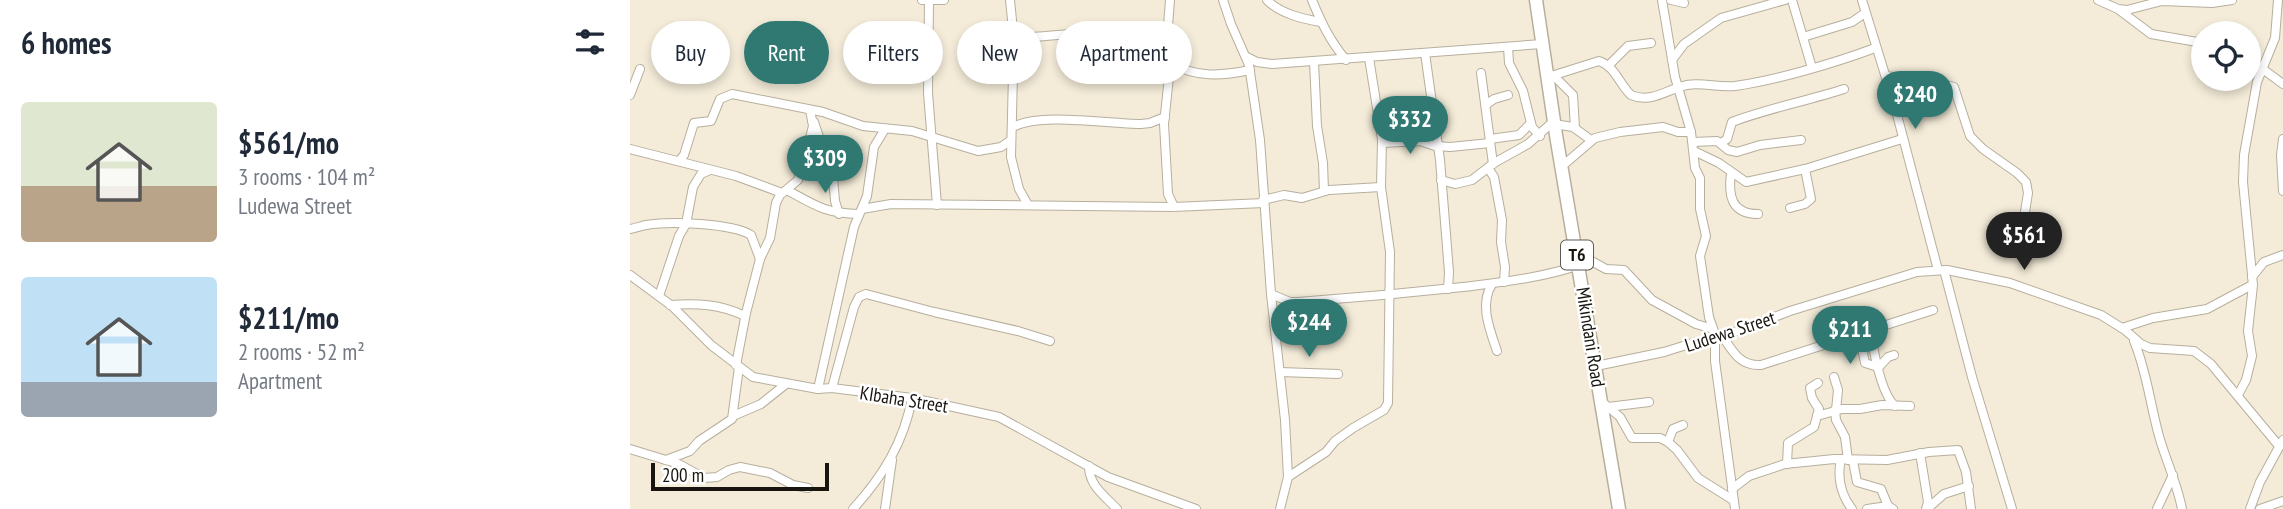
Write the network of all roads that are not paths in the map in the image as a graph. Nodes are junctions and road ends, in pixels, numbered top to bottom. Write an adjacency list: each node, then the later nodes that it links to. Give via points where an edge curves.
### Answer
1 (927, 0): 2 (street); 21 (street)
2 (944, 0)
3 (1010, 0): 22 (street)
4 (1170, 0): 23 (street)
5 (1223, 0): 32 (street)
6 (1268, 0): 24 (street, via 1288,13)
7 (1312, 0): 24 (street)
8 (1536, 0): 28 (highway, Mikindani Road / T6)
9 (1662, 0): 35 (street)
10 (1671, 0): 18 (street)
11 (1785, 0): 35 (street, via 1721,18 1685,44)
12 (1792, 0): 25 (street)
13 (1862, 0): 20 (street)
14 (2098, 0): 19 (street)
15 (2162, 0): 16 (street); 19 (street)
16 (2232, 0)
17 (2278, 0): 39 (street, via 2274,38)
18 (1684, 3)
19 (2118, 9): 26 (street, via 2151,34)
20 (1865, 13): 25 (street, via 1852,22); 30 (street)
21 (928, 21)
22 (1013, 21)
23 (1168, 21)
24 (1321, 22): 34 (street)
25 (1803, 37): 38 (street)
26 (2191, 41)
27 (1651, 43): 37 (street, via 1628,46)
28 (1542, 44): 29 (street); 45 (highway, Mikindani Road / T6)
29 (1508, 47): 31 (street); 61 (street, via 1509,64 1523,91)
30 (1875, 48): 38 (street); 44 (street)
31 (1424, 53): 33 (street); 55 (street)
32 (1247, 57): 36 (street, via 1265,64); 41 (street)
33 (1369, 58): 34 (street); 57 (street)
34 (1346, 60): 36 (street)
35 (1672, 60): 50 (street)
36 (1314, 62): 90 (street)
37 (1609, 65): 45 (street, via 1599,61); 50 (street, via 1625,90 1636,97 1656,97)
38 (1812, 68): 50 (street, via 1735,86 1705,83)
39 (2261, 68): 49 (street)
40 (640, 69): 53 (street)
41 (1250, 70): 42 (street, via 1225,75); 92 (street)
42 (1192, 71)
43 (1481, 73): 56 (street)
44 (1886, 76): 70 (street); 101 (street, via 1954,87 1970,136 2026,182 2024,218)
45 (1551, 77): 62 (highway, Mikindani Road / T6); 65 (street, via 1573,95)
46 (929, 84): 68 (street)
47 (1013, 84): 64 (street)
48 (1168, 84): 60 (street)
49 (2283, 84)
50 (1678, 87): 67 (street)
51 (1844, 89): 77 (street, via 1732,122)
52 (2255, 91): 108 (street, via 2243,166)
53 (630, 95)
54 (1508, 95): 56 (street)
55 (1431, 99): 57 (street, via 1420,105); 78 (street)
56 (1487, 104): 75 (street)
57 (1378, 109): 76 (street)
58 (810, 110): 59 (street); 63 (street); 81 (street, via 725,95 712,119 694,123)
59 (831, 114): 63 (street); 66 (street)
60 (1165, 117): 64 (street, via 1141,124 1068,121); 95 (street, via 1168,194)
61 (1531, 123): 69 (street); 75 (street, via 1519,135)
62 (1554, 123): 65 (street); 69 (street); 83 (highway, Mikindani Road / T6)
63 (815, 124): 89 (street, via 799,178); 98 (street)
64 (1013, 127): 72 (street)
65 (1575, 128): 73 (street)
66 (885, 129): 68 (street); 97 (street, via 874,147)
67 (1691, 132): 73 (street, via 1663,127); 79 (street)
68 (930, 136): 72 (street, via 978,151); 93 (street)
69 (1540, 136): 82 (street)
70 (1902, 139): 84 (street); 106 (street)
71 (2283, 139): 91 (street)
72 (1011, 140): 94 (street, via 1013,169)
73 (1591, 140): 83 (street)
74 (1801, 140): 77 (street, via 1737,152)
75 (1490, 141): 78 (street); 82 (street)
76 (1382, 143): 78 (street, via 1420,141); 88 (street)
77 (1721, 143): 79 (street)
78 (1438, 146): 87 (street)
79 (1693, 147): 86 (street); 120 (street, via 1706,232 1700,256)
80 (630, 149): 81 (street)
81 (678, 161): 85 (street)
82 (1491, 166): 87 (street, via 1470,181 1453,184); 109 (street, via 1502,220)
83 (1562, 167): 105 (highway, Mikindani Road / T6)
84 (1805, 169): 86 (street, via 1746,182); 96 (street, via 1811,199)
85 (710, 170): 89 (street); 100 (street, via 701,174 693,187)
86 (1731, 173): 99 (street, via 1729,193 1735,204 1744,212)
87 (1441, 180): 111 (street)
88 (1381, 187): 90 (street); 113 (street, via 1390,252)
89 (785, 191): 98 (street); 104 (street, via 774,209 770,238)
90 (1324, 191): 92 (street)
91 (2283, 191)
92 (1264, 201): 95 (street); 112 (street)
93 (937, 205): 94 (street); 97 (street, via 891,204)
94 (1028, 205): 95 (street)
95 (1174, 207)
96 (1790, 208)
97 (861, 211): 98 (street); 140 (street)
98 (839, 214)
99 (1758, 214)
100 (686, 223): 102 (street); 104 (street, via 747,232); 114 (street)
101 (2030, 227)
102 (630, 229)
103 (2283, 255): 108 (street, via 2264,262)
104 (760, 259): 118 (street)
105 (1578, 259): 109 (street, via 1555,273); 120 (street, via 1624,270 1652,300); 132 (highway, Mikindani Road / T6)
106 (1941, 270): 119 (street, Ludewa Street, via 2044,294 2101,315); 124 (street, Ludewa Street, via 1917,272 1833,297); 180 (street)
107 (630, 275): 114 (street, KIbaha Street)
108 (2252, 281): 119 (street, via 2207,309); 141 (street, via 2248,331 2252,356)
109 (1504, 282): 110 (street)
110 (1492, 284): 111 (street); 129 (street, via 1486,313)
111 (1448, 289): 113 (street)
112 (1271, 293): 115 (street); 122 (street)
113 (1389, 295): 115 (street); 163 (street, via 1387,407)
114 (659, 296): 116 (street, KIbaha Street)
115 (1290, 302): 122 (street)
116 (670, 305): 118 (street, via 709,304); 131 (street, KIbaha Street)
117 (1933, 310): 121 (street)
118 (745, 316): 131 (street)
119 (2122, 328): 125 (street, Ludewa Street)
120 (1713, 329): 124 (street)
121 (1870, 329): 123 (street); 128 (street)
122 (1275, 330): 134 (street)
123 (1859, 332): 124 (street, via 1761,365 1734,355); 127 (street)
124 (1719, 338): 132 (street, Ludewa Street); 166 (street, via 1715,361)
125 (2133, 338): 141 (street, Ludewa Street, via 2150,348 2194,351); 162 (street)
126 (1050, 341): 139 (street, via 863,294 855,307)
127 (1862, 349): 128 (street); 133 (street, via 1865,363)
128 (1874, 350): 133 (street)
129 (1497, 351)
130 (1894, 355): 133 (street)
131 (738, 366): 138 (street, KIbaha Street, via 753,377); 148 (street)
132 (1596, 366): 144 (highway, Mikindani Road / T6)
133 (1878, 368): 146 (street)
134 (1280, 372): 135 (street); 163 (street)
135 (1338, 374)
136 (1834, 377): 147 (street)
137 (1818, 383): 149 (street, via 1810,388)
138 (786, 384): 140 (street, KIbaha Street); 148 (street, via 761,404)
139 (832, 388): 140 (street, KIbaha Street); 142 (street, KIbaha Street)
140 (818, 389)
141 (2238, 395): 152 (street, Ludewa Street)
142 (912, 398): 155 (street); 161 (street, KIbaha Street, via 999,417)
143 (1649, 402): 144 (street)
144 (1604, 404): 151 (street, via 1620,417 1633,439); 176 (highway, Mikindani Road / T6)
145 (1910, 405): 146 (street)
146 (1895, 406): 147 (street)
147 (1836, 410): 149 (street); 159 (street)
148 (733, 416): 158 (street, via 690,451)
149 (1817, 416): 160 (street, via 1813,429 1788,443)
150 (1684, 425): 151 (street, via 1673,429)
151 (1668, 442): 168 (street, via 1698,478)
152 (2281, 443): 156 (street)
153 (630, 449): 158 (street)
154 (1920, 453): 159 (street, via 1887,460); 164 (street, via 1960,451); 170 (street)
155 (893, 457): 171 (street); 172 (street)
156 (2273, 458): 157 (street); 183 (street)
157 (2283, 458)
158 (666, 460): 165 (street, via 704,478 740,467)
159 (1848, 460): 160 (street); 169 (street, via 1857,482 1881,489); 177 (street, via 1841,486)
160 (1787, 464): 166 (street, via 1749,476)
161 (1089, 466): 173 (street, via 1094,484); 174 (street, KIbaha Street, via 1134,488)
162 (2173, 475): 181 (street); 182 (street)
163 (1287, 477): 175 (street)
164 (1969, 486): 170 (street, via 1944,494); 179 (street)
165 (808, 488)
166 (1732, 489): 168 (street)
167 (2283, 501): 184 (street)
168 (1734, 505)
169 (1890, 508): 178 (street)
170 (1931, 508)
171 (853, 509)
172 (885, 509)
173 (1118, 509)
174 (1196, 509)
175 (1280, 509)
176 (1619, 509)
177 (1852, 509)
178 (1867, 509)
179 (1971, 509)
180 (2012, 509)
181 (2157, 509)
182 (2182, 509)
183 (2250, 509)
184 (2260, 509)

